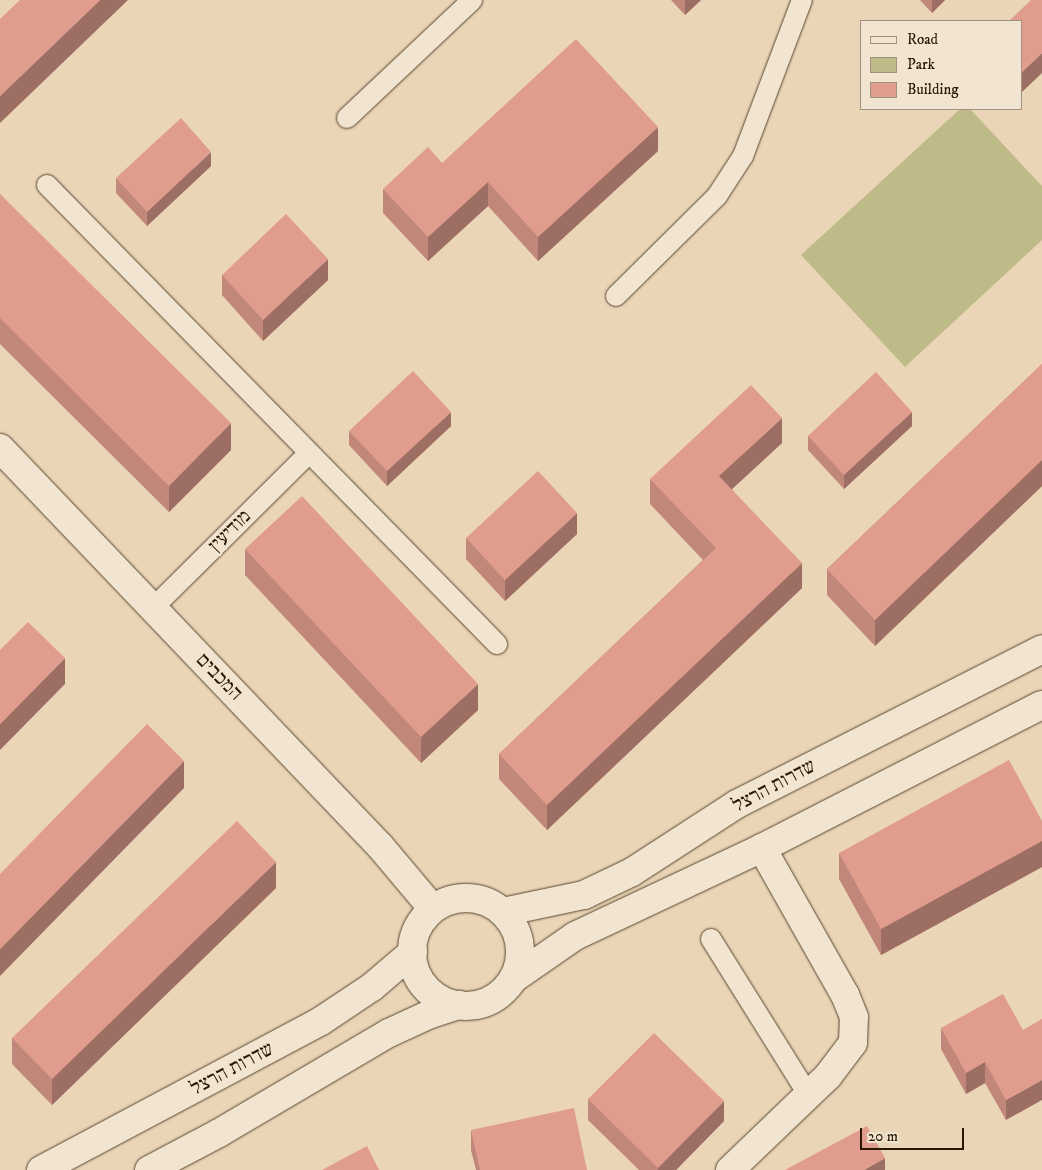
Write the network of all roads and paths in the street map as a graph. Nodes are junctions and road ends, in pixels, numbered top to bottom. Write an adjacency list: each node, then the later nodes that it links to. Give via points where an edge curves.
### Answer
1 (472, 0): 3 (lane)
2 (802, 0): 5 (lane, via 743,156 717,196)
3 (347, 118)
4 (47, 185): 7 (lane)
5 (616, 296)
6 (0, 448): 8 (main road, המכבים)
7 (308, 454): 8 (lane, מודיעין); 9 (lane)
8 (153, 608): 13 (main road, המכבים, via 380,846)
9 (497, 644)
10 (1042, 648): 14 (main road, שדרות הרצל, via 737,804 608,884 584,895)
11 (1042, 705): 12 (main road)
12 (762, 848): 17 (main road, via 575,936); 19 (main road, via 845,995 854,1017 853,1042 828,1076)
13 (433, 909): 14 (main road, via 446,901 477,898); 16 (main road, via 415,936)
14 (503, 912): 17 (main road, via 515,926 520,944 519,962)
15 (711, 939): 19 (lane)
16 (413, 952): 18 (main road, via 421,982 445,1001); 20 (main road, שדרות הרצל, via 372,987 321,1021)
17 (513, 979): 18 (main road, via 490,1000 476,1005)
18 (459, 1005): 21 (main road, via 389,1033 219,1133)
19 (808, 1094): 22 (main road)
20 (41, 1170)
21 (149, 1170)
22 (730, 1170)

